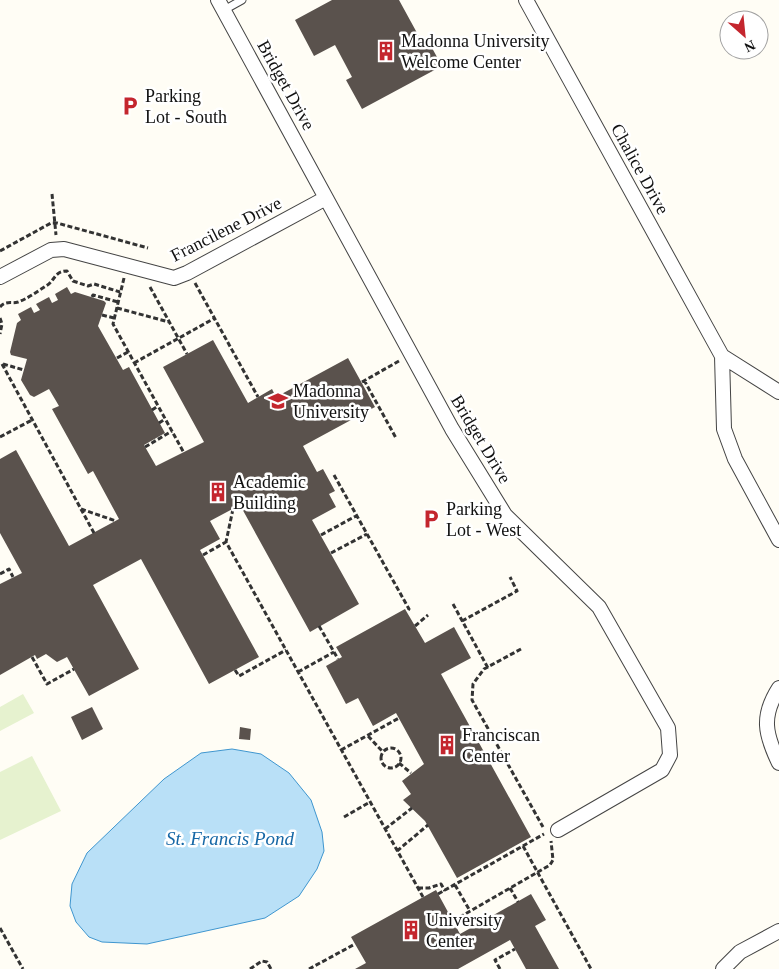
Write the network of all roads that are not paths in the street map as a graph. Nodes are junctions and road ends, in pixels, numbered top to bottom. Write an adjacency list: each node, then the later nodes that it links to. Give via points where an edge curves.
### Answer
1 (242, 0): 3 (lane)
2 (526, 0): 6 (street, Chalice Drive)
3 (221, 5): 4 (street, Bridget Drive)
4 (326, 198): 5 (street, Francilene Drive, via 187,274 174,278 64,249 51,250); 11 (street, Bridget Drive, via 452,429 505,515 599,607 668,728 670,754 662,770)
5 (0, 277)
6 (722, 356): 7 (street, Chalice Drive); 8 (street, Chalice Drive, via 724,429 735,459)
7 (779, 392)
8 (779, 540)
9 (779, 688): 10 (street, via 770,702 766,720 769,742)
10 (779, 763)
11 (552, 832)
12 (779, 931): 13 (street, via 740,952)
13 (723, 969)

